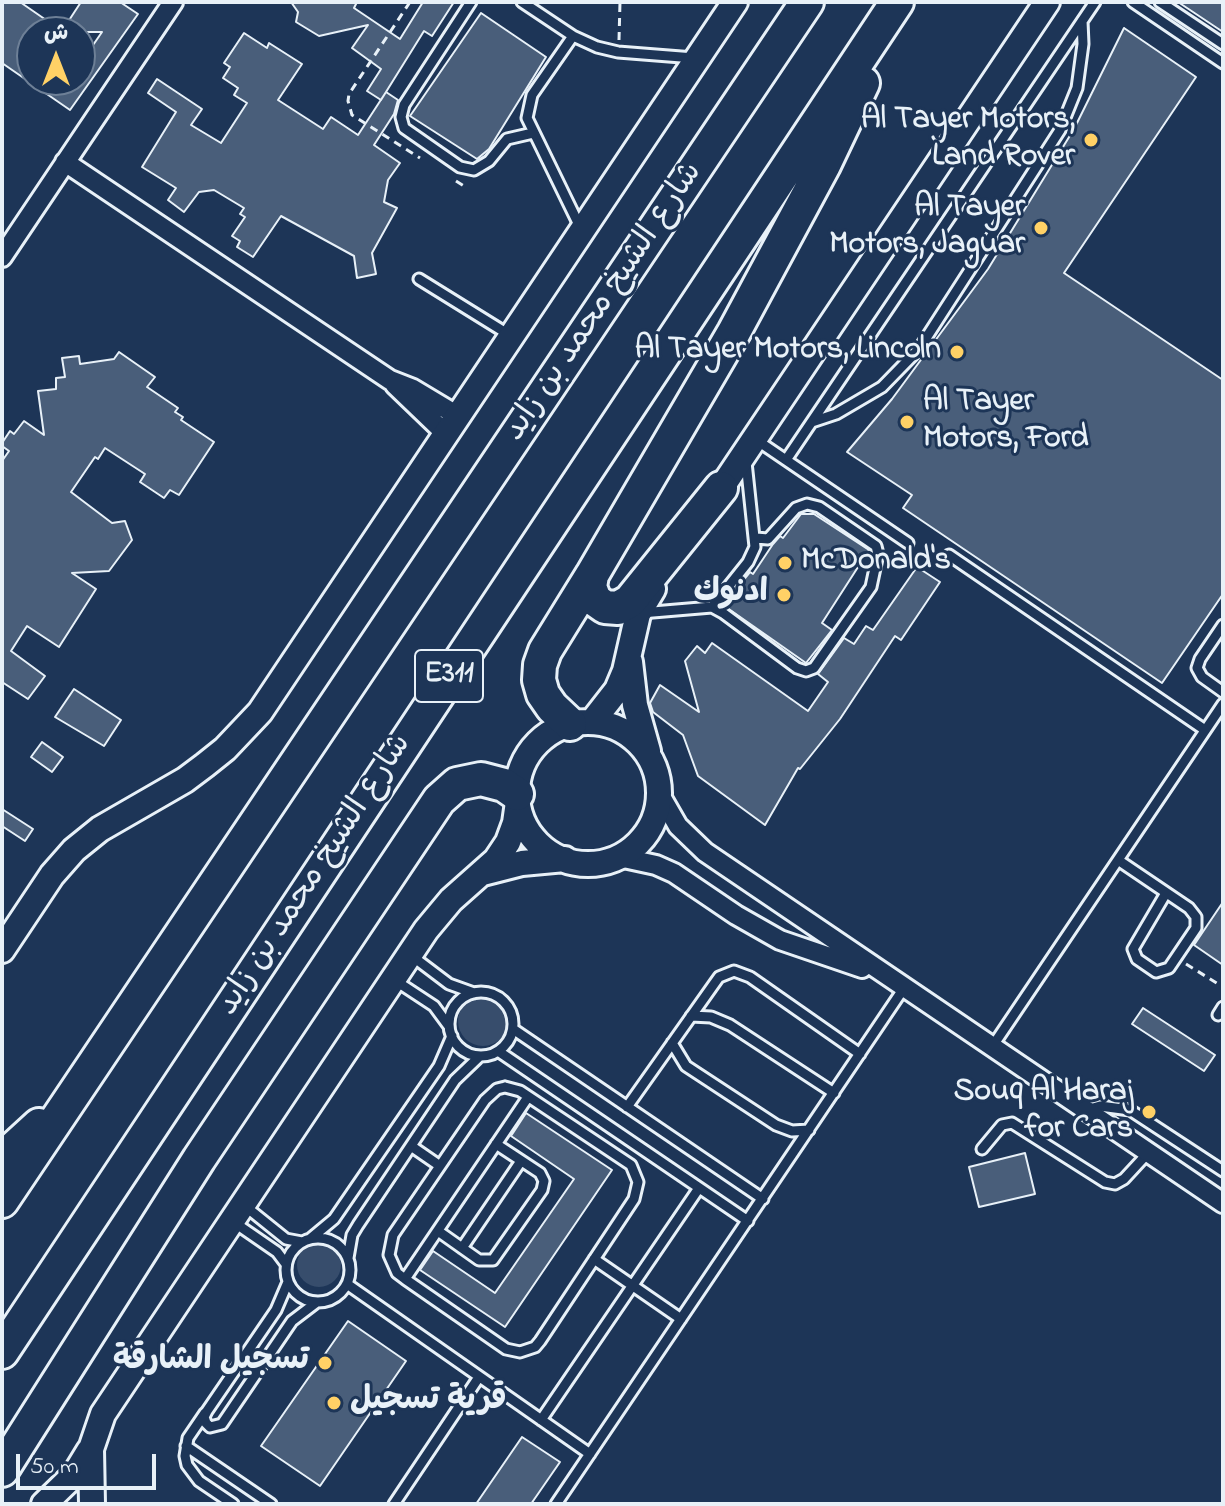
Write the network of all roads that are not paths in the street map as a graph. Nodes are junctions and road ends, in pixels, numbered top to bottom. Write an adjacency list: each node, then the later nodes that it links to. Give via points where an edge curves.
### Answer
1 (173, 2): 18 (street)
2 (471, 2): 17 (lane, via 404,105 404,128 460,167 474,170 507,139)
3 (522, 2): 13 (lane)
4 (735, 2): 15 (street)
5 (807, 2): 63 (highway, شارع الشيخ محمد بن زايد / E311)
6 (900, 2): 31 (highway, via 824,165); 93 (highway, شارع الشيخ محمد بن زايد / E311)
7 (1047, 2): 25 (street)
8 (1095, 2): 12 (lane)
9 (1133, 2): 16 (lane)
10 (1160, 2): 11 (lane)
11 (1172, 5): 14 (lane)
12 (1082, 21): 23 (lane); 23 (lane, via 1079,77 1070,110 919,349 882,387)
13 (573, 36): 15 (lane, via 618,52); 17 (lane, via 528,102)
14 (1223, 44)
15 (698, 59): 19 (street)
16 (1223, 63)
17 (533, 133): 19 (lane)
18 (65, 162): 20 (street); 24 (street, via 390,380 413,389)
19 (582, 231): 22 (street)
20 (2, 257)
21 (419, 279): 22 (lane)
22 (512, 337): 24 (street)
23 (811, 422): 26 (lane)
24 (452, 425): 48 (street, via 260,712 185,780 74,850)
25 (749, 446): 26 (lane); 27 (street); 28 (lane)
26 (786, 460): 29 (lane)
27 (721, 488): 31 (highway, via 630,601 618,608 605,607 595,600); 33 (street)
28 (756, 538): 32 (lane, via 748,562); 32 (lane, via 768,539 796,508 813,505 876,546 873,582 810,671 797,668)
29 (908, 543)
30 (949, 555): 39 (lane)
31 (592, 575): 38 (highway, via 540,665 543,694 552,707)
32 (712, 607): 33 (lane)
33 (638, 614): 35 (street)
34 (1223, 625): 36 (lane, via 1197,668)
35 (629, 651): 38 (street, via 617,690); 40 (street, via 635,705)
36 (1223, 692)
37 (1223, 704): 39 (lane)
38 (581, 723): 40 (street, via 609,725 625,733); 42 (street, via 553,731 538,743 519,776)
39 (1205, 730): 45 (lane)
40 (650, 758): 41 (street)
41 (659, 793): 43 (street, via 648,831); 51 (street, via 678,826 705,852)
42 (517, 798): 44 (street, via 533,838); 46 (street, via 508,842); 100 (highway, via 504,785 481,779 457,784 439,800 199,1159)
43 (619, 857): 44 (street, via 583,863); 51 (street, via 674,873 780,940)
44 (565, 859): 46 (street)
45 (1118, 860): 47 (lane); 57 (lane)
46 (481, 874): 49 (street, via 444,907)
47 (1166, 893): 47 (lane, via 1192,910 1197,921 1166,971 1156,972 1139,962 1134,945)
48 (2, 950)
49 (410, 954): 50 (street); 52 (lane, via 449,984)
50 (393, 980): 55 (lane, via 434,1006); 79 (street)
51 (904, 988): 57 (street); 59 (lane)
52 (474, 993): 54 (lane, via 492,993 507,1003); 55 (lane, via 453,1009)
53 (691, 1016): 56 (lane); 59 (lane, via 719,977 743,973); 61 (lane, via 730,1025)
54 (513, 1029): 58 (lane); 64 (lane)
55 (450, 1031): 60 (lane, via 463,1050); 82 (lane, via 439,1066 343,1206 327,1227)
56 (672, 1043): 64 (lane); 66 (lane, via 686,1066 776,1125)
57 (992, 1047): 65 (street)
58 (498, 1051): 60 (lane); 75 (lane)
59 (860, 1054): 61 (lane)
60 (480, 1056): 68 (lane, via 455,1080)
61 (834, 1093): 66 (lane)
62 (528, 1097): 67 (lane); 73 (lane, via 513,1088 490,1093); 85 (lane, via 636,1173 634,1199)
63 (67, 1103): 71 (highway); 77 (highway, شارع الشيخ محمد بن زايد / E311)
64 (627, 1107): 76 (lane)
65 (1085, 1110): 70 (street); 74 (lane, via 1130,1110)
66 (809, 1130): 76 (lane)
67 (496, 1144): 72 (lane); 81 (lane)
68 (411, 1146): 73 (lane); 84 (lane, via 352,1235)
69 (982, 1149): 70 (lane, via 1002,1125 1012,1123 1115,1184)
70 (1149, 1153): 78 (street)
71 (2, 1159)
72 (521, 1161): 83 (lane); 83 (lane, via 543,1177 542,1190 493,1260 484,1262)
73 (440, 1166): 87 (lane, via 389,1244 391,1265)
74 (1223, 1171)
75 (699, 1188): 80 (lane); 90 (lane)
76 (763, 1199): 80 (lane)
77 (2, 1201)
78 (1223, 1203)
79 (238, 1212): 82 (lane, via 286,1239); 86 (lane); 98 (street, via 108,1407)
80 (748, 1221): 92 (lane)
81 (438, 1231): 83 (lane); 87 (lane)
82 (306, 1241): 84 (lane, via 328,1240); 86 (lane, via 294,1248)
83 (462, 1248)
84 (348, 1258): 89 (lane)
85 (594, 1259): 87 (lane, via 540,1341 520,1352 506,1349); 90 (lane)
86 (286, 1264): 88 (lane)
87 (405, 1279)
88 (288, 1282): 91 (lane, via 300,1296); 95 (lane, via 276,1310)
89 (347, 1284): 91 (lane, via 335,1298); 94 (lane)
90 (633, 1286): 92 (lane); 96 (lane)
91 (317, 1302): 95 (lane, via 292,1321 222,1424 206,1423)
92 (681, 1319): 99 (lane)
93 (2, 1352)
94 (479, 1377): 96 (lane); 105 (lane)
95 (207, 1411): 97 (lane)
96 (541, 1420): 99 (lane)
97 (186, 1446): 103 (lane, via 192,1474); 104 (lane)
98 (91, 1449): 101 (street, via 75,1474); 102 (street)
99 (590, 1454): 106 (lane)
100 (2, 1470)
101 (44, 1504)
102 (92, 1504)
103 (233, 1504)
104 (271, 1504)
105 (394, 1504)
106 (556, 1504)

